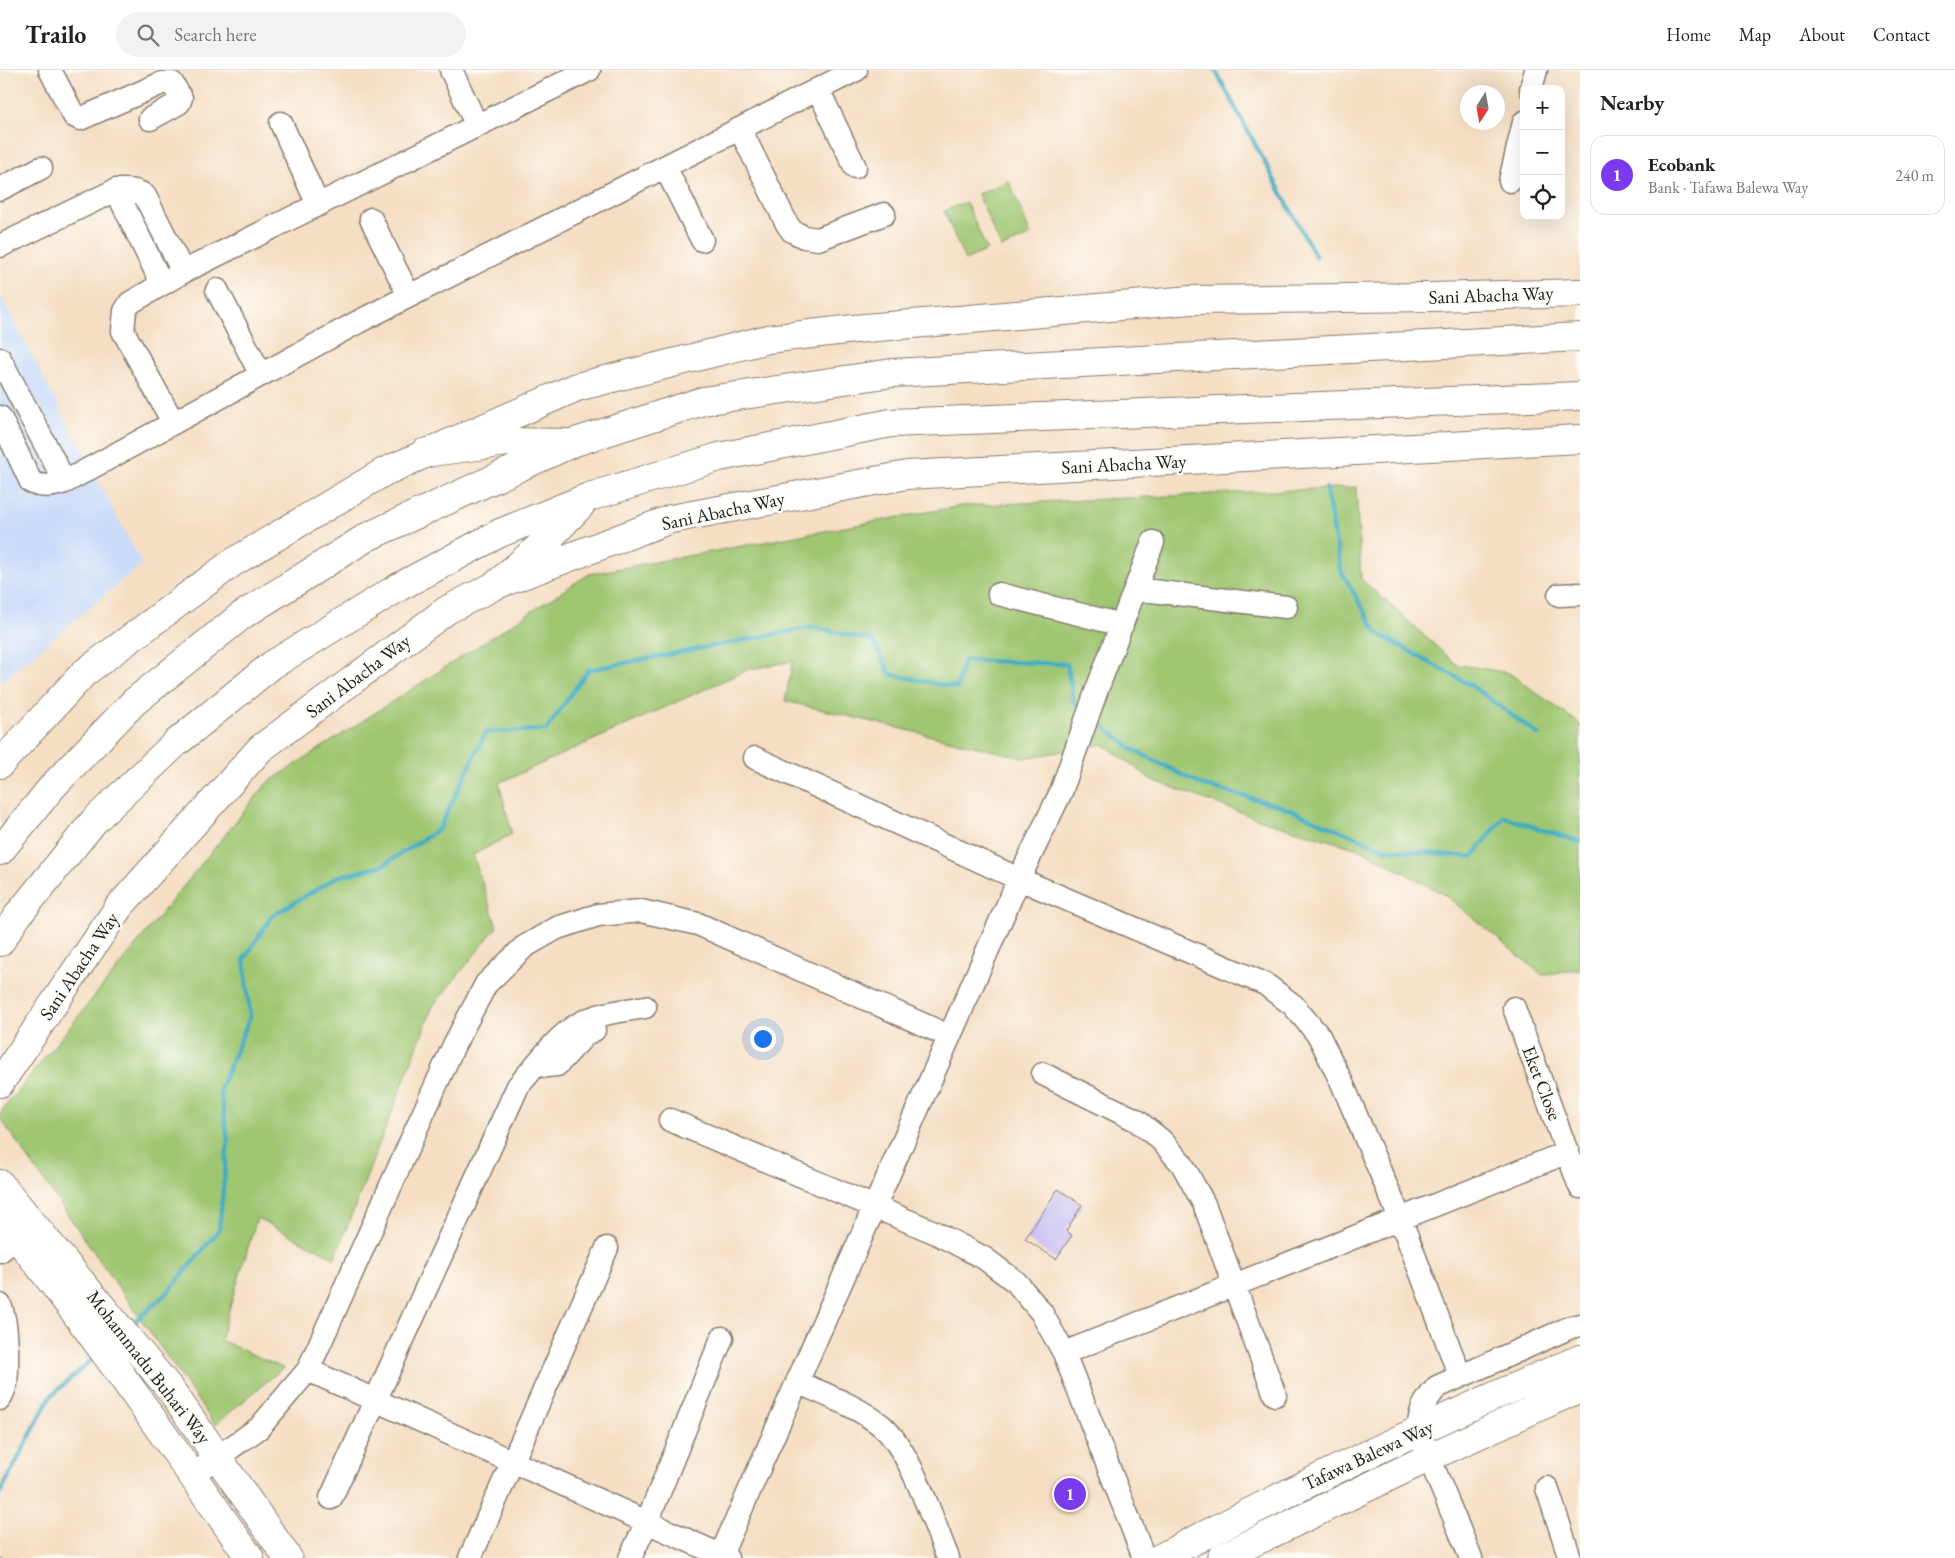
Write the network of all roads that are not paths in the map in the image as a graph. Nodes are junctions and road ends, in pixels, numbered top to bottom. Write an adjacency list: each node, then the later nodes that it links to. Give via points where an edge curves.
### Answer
1 (50, 70): 8 (street, via 74,116 80,119 162,83 172,83 181,98 179,103)
2 (450, 70): 10 (street)
3 (589, 70): 10 (street)
4 (856, 70): 7 (street)
5 (1536, 70): 6 (street)
6 (1533, 85)
7 (818, 89): 11 (street); 14 (street)
8 (150, 119)
9 (281, 123): 19 (street)
10 (477, 126): 19 (street)
11 (740, 129): 13 (street); 20 (street, via 792,231 818,239)
12 (1522, 130): 16 (street)
13 (665, 167): 22 (street); 28 (street)
14 (855, 167)
15 (41, 168): 17 (street)
16 (1510, 181)
17 (0, 189)
18 (116, 190): 23 (street); 24 (street, via 133,190 145,196); 25 (street)
19 (318, 205): 24 (street)
20 (884, 214)
21 (372, 219): 28 (street)
22 (702, 240)
23 (0, 246)
24 (183, 272): 25 (street)
25 (162, 284): 38 (street, via 130,303 125,311 123,331)
26 (217, 290): 33 (street)
27 (1580, 293): 41 (main road, Sani Abacha Way, via 1191,300 854,328 768,339 576,387)
28 (409, 296): 33 (street)
29 (1580, 324): 31 (main road)
30 (1580, 337): 31 (main road)
31 (1526, 338): 40 (main road, via 892,373 703,401)
32 (0, 359): 42 (street)
33 (261, 375): 38 (street)
34 (1580, 396): 35 (main road)
35 (1536, 399): 36 (main road); 43 (main road, via 891,424 719,457)
36 (1580, 407)
37 (0, 417): 42 (street, via 31,482 40,486)
38 (174, 422): 42 (street)
39 (1580, 439): 45 (main road, Sani Abacha Way, via 907,475 671,519)
40 (572, 443): 41 (main road, via 507,442); 52 (main road, via 367,537 241,616 134,702 53,786)
41 (424, 453): 51 (main road, Sani Abacha Way, via 384,472 232,564 84,673)
42 (65, 482)
43 (589, 497): 45 (main road); 54 (main road, via 500,533 399,587 272,665 176,743 94,821)
44 (1153, 542): 46 (street)
45 (496, 585): 61 (main road, Sani Abacha Way, via 447,610 260,749 119,907)
46 (1135, 589): 48 (street); 49 (street)
47 (999, 594): 49 (street)
48 (1286, 607)
49 (1122, 625): 53 (street, via 1061,792)
50 (755, 758): 53 (street)
51 (0, 764)
52 (0, 851)
53 (1019, 879): 58 (street); 67 (street, via 1265,984 1293,1005 1323,1043)
54 (0, 942)
55 (645, 1007): 59 (street, via 602,1015 578,1025)
56 (1514, 1008): 63 (street, Eket Close)
57 (614, 1023): 59 (street, via 586,1034 557,1065)
58 (949, 1036): 66 (street); 77 (street, via 698,924 641,911 598,915 557,928 524,947 486,984 454,1045)
59 (537, 1064): 83 (street, via 518,1086)
60 (1043, 1074): 71 (street, via 1136,1120 1161,1140 1182,1164 1204,1204)
61 (0, 1083)
62 (670, 1120): 66 (street)
63 (1568, 1152): 65 (street, Eket Close); 67 (street)
64 (0, 1184): 70 (main road, Mohammadu Buhari Way)
65 (1580, 1187)
66 (875, 1208): 75 (street, via 934,1232 984,1258 1016,1282 1041,1312); 79 (street)
67 (1400, 1218): 71 (street); 78 (street)
68 (6, 1235): 70 (main road, Mohammadu Buhari Way)
69 (607, 1248): 87 (street)
70 (70, 1286): 85 (main road, Mohammadu Buhari Way, via 170,1389); 88 (main road, Mohammadu Buhari Way, via 146,1409)
71 (1234, 1286): 75 (street); 81 (street)
72 (0, 1305): 82 (street, via 6,1349 6,1386)
73 (1580, 1325): 78 (street)
74 (722, 1338): 91 (street)
75 (1064, 1353): 98 (street)
76 (1580, 1359): 84 (main road, Tafawa Balewa Way)
77 (308, 1370): 83 (street); 85 (street, via 259,1428)
78 (1460, 1376): 84 (street, via 1437,1387 1426,1400 1420,1412)
79 (797, 1382): 92 (street); 97 (street, via 851,1406 882,1427 903,1452)
80 (1580, 1388): 86 (main road, Tafawa Balewa Way)
81 (1274, 1395)
82 (0, 1399)
83 (375, 1400): 87 (street); 90 (street)
84 (1418, 1431): 86 (street); 99 (main road, Tafawa Balewa Way)
85 (218, 1456): 88 (street); 94 (main road, Mohammadu Buhari Way)
86 (1430, 1457): 100 (main road, Tafawa Balewa Way); 101 (street)
87 (512, 1461): 91 (street); 95 (street)
88 (192, 1475): 93 (main road, Mohammadu Buhari Way)
89 (1547, 1488): 102 (street)
90 (331, 1498)
91 (647, 1522): 92 (street); 96 (street)
92 (724, 1556)
93 (250, 1558)
94 (288, 1558)
95 (470, 1558)
96 (630, 1558)
97 (948, 1558)
98 (1144, 1558)
99 (1160, 1558)
100 (1221, 1558)
101 (1471, 1558)
102 (1570, 1558)

